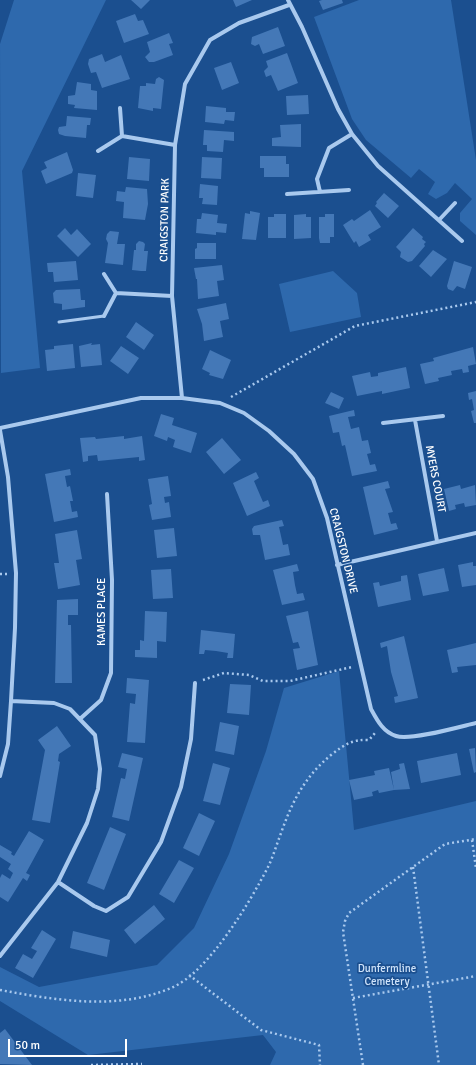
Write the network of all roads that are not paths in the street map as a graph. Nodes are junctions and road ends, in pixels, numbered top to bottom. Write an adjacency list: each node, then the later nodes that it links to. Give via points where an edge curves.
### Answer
1 (289, 2): 3 (street, CRAIGSTON PARK); 5 (street, CRAIGSTON PARK, via 239,23 210,40 185,84)
2 (120, 108): 4 (street)
3 (352, 134): 8 (street, via 329,148 317,178); 11 (street, CRAIGSTON PARK, via 378,166)
4 (122, 136): 5 (street); 6 (street)
5 (175, 145): 15 (street, CRAIGSTON PARK)
6 (98, 151)
7 (349, 190): 8 (street)
8 (320, 192): 9 (street)
9 (287, 194)
10 (455, 203): 11 (street)
11 (439, 220): 12 (street, CRAIGSTON PARK)
12 (462, 241)
13 (104, 274): 14 (street)
14 (116, 293): 15 (street); 16 (street)
15 (172, 296): 18 (street, CRAIGSTON PARK)
16 (104, 316): 17 (lane)
17 (59, 322)
18 (182, 398): 22 (street, CRAIGSTON DRIVE, via 141,398); 26 (street, CRAIGSTON DRIVE, via 220,403 244,413 294,454 313,479 327,518)
19 (443, 416): 20 (street)
20 (415, 420): 21 (street); 25 (street, MYERS COURT)
21 (383, 423)
22 (0, 429): 28 (street, via 8,477 16,573)
23 (107, 494): 29 (street, KAMES PLACE, via 112,580 111,673 100,700)
24 (476, 533): 25 (street)
25 (438, 541): 26 (street)
26 (337, 565): 30 (street, CRAIGSTON DRIVE, via 371,709 381,727 396,736 414,736)
27 (195, 683): 32 (street, via 191,739 182,787 161,842 128,897 106,911)
28 (11, 701): 29 (street, via 54,703 70,709); 31 (street, via 8,744)
29 (81, 718): 32 (street, via 95,736 100,769 98,789 87,823)
30 (476, 723)
31 (0, 776)
32 (58, 882): 33 (street)
33 (0, 956)

